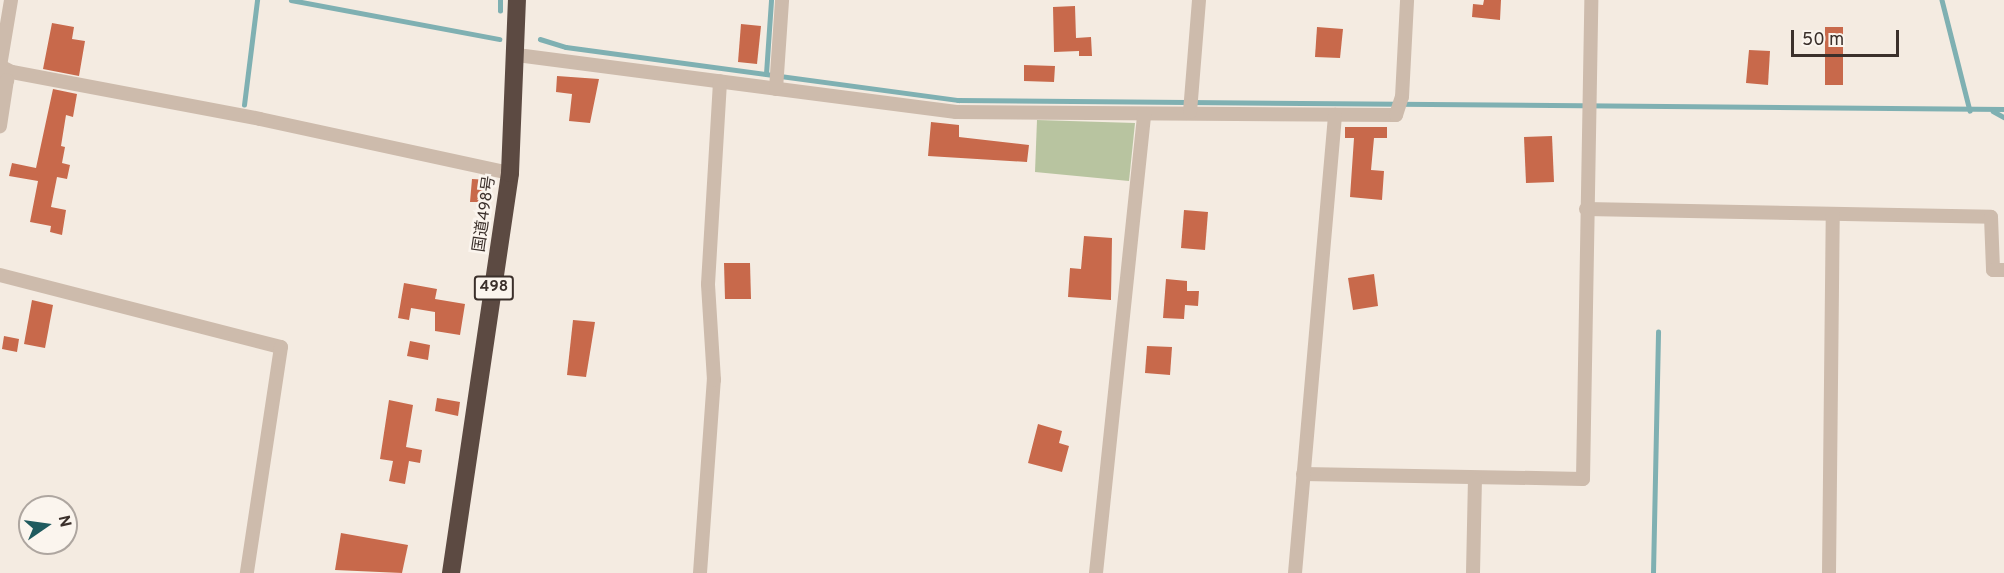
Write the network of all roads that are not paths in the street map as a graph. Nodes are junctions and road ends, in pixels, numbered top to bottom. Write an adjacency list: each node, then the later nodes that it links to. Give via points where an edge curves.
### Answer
1 (11, 0): 8 (street)
2 (517, 0): 7 (highway, 国道498号 / 498)
3 (782, 0): 10 (street)
4 (1199, 0): 11 (street)
5 (1407, 0): 13 (street, via 1402,97 1396,115)
6 (1591, 0): 16 (street)
7 (517, 55): 9 (street); 15 (highway, 国道498号 / 498)
8 (0, 66)
9 (720, 81): 10 (street); 24 (street, via 708,284 714,380)
10 (776, 88): 12 (street, via 956,112)
11 (1190, 112): 12 (street); 13 (street)
12 (1144, 115): 25 (street)
13 (1335, 115): 20 (street)
14 (0, 126): 15 (street, via 7,80 0,66 12,72 260,119)
15 (510, 173): 23 (highway, 国道498号 / 498)
16 (1586, 209): 17 (street); 21 (street, via 1583,480)
17 (1833, 215): 18 (street, via 1991,217 1993,270); 28 (street)
18 (2004, 270)
19 (0, 274): 22 (street, via 281,347)
20 (1303, 474): 21 (street); 26 (street)
21 (1475, 480): 27 (street)
22 (247, 573)
23 (451, 573)
24 (700, 573)
25 (1096, 573)
26 (1295, 573)
27 (1473, 573)
28 (1829, 573)

